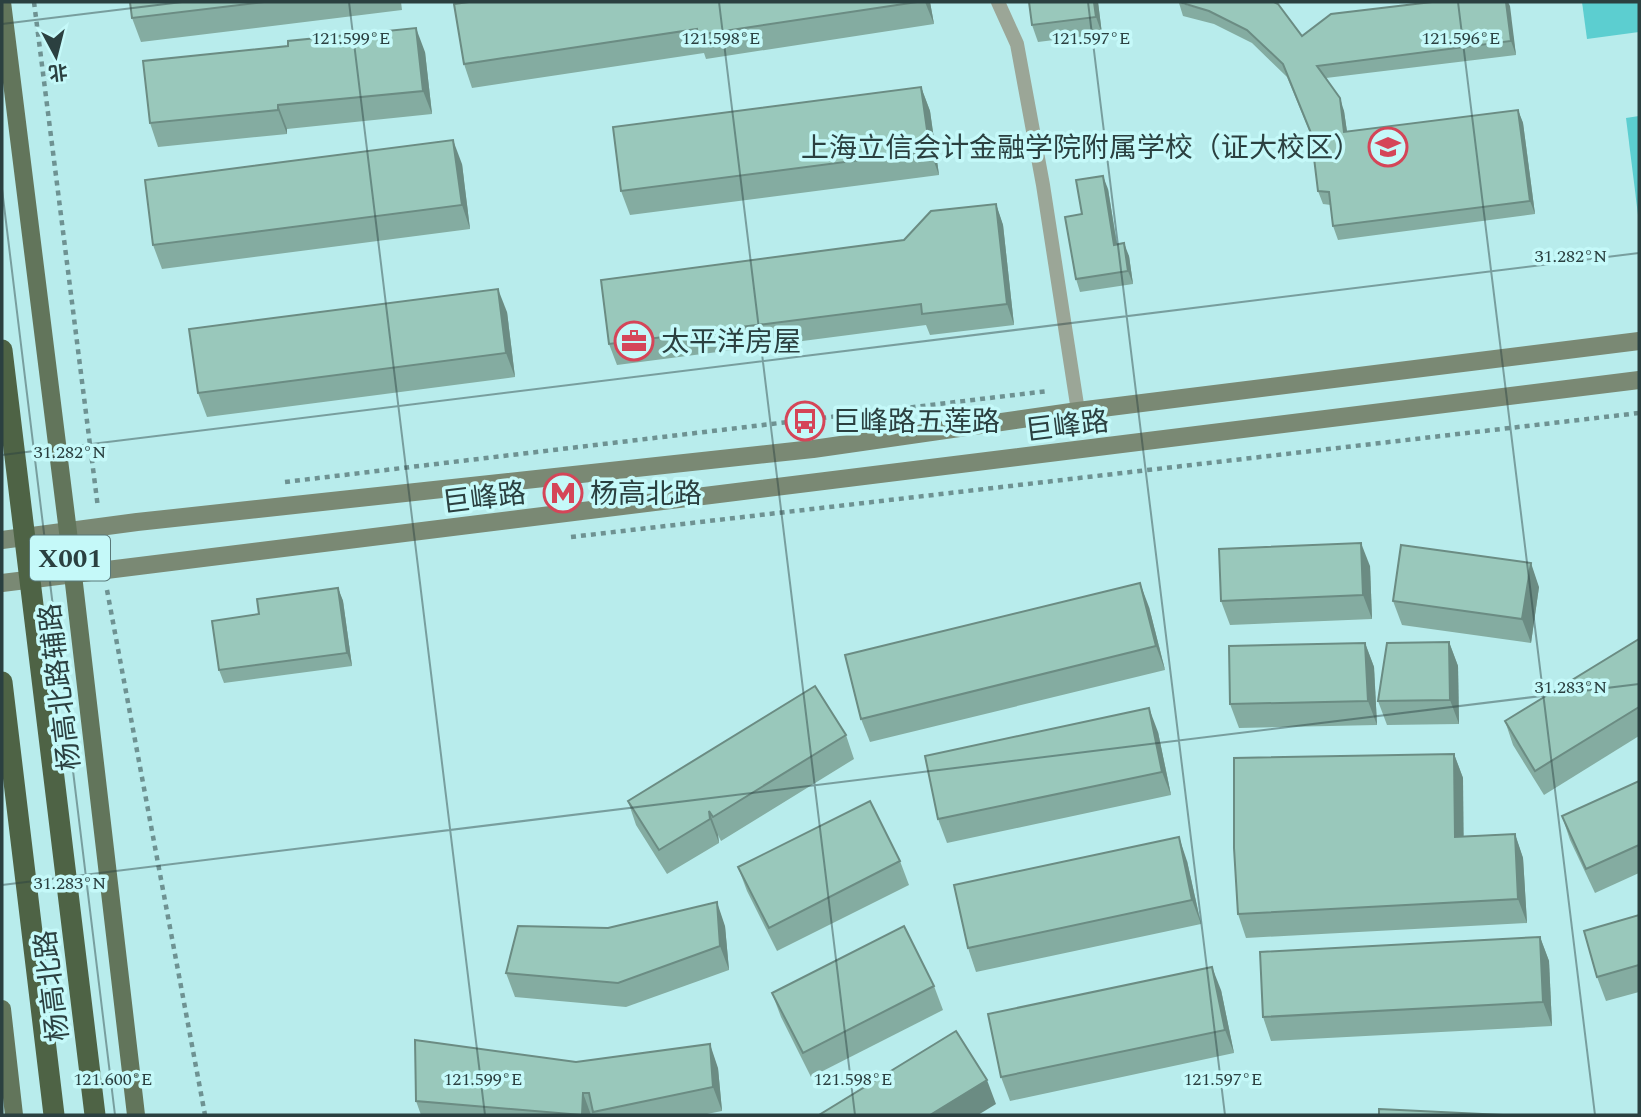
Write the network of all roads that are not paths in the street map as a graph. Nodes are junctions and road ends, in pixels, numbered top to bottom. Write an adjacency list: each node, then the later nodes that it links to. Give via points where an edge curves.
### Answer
1 (2, 2): 7 (main road, 杨高北路辅路 / X001)
2 (998, 2): 6 (lane, via 1017,44)
3 (1639, 341): 6 (main road, 巨峰路)
4 (2, 351): 15 (highway, 杨高北路 / X001, bridge)
5 (1639, 380): 9 (main road, 巨峰路)
6 (1078, 411): 7 (main road, 巨峰路, via 813,449)
7 (68, 532): 8 (main road, 巨峰路); 9 (main road, 杨高北路辅路 / X001)
8 (2, 540)
9 (72, 575): 10 (main road, 巨峰路); 16 (main road, 杨高北路辅路 / X001)
10 (2, 583)
11 (2, 682): 14 (highway, 杨高北路)
12 (2, 1009): 13 (main road)
13 (14, 1115)
14 (54, 1115)
15 (95, 1115)
16 (136, 1115)

